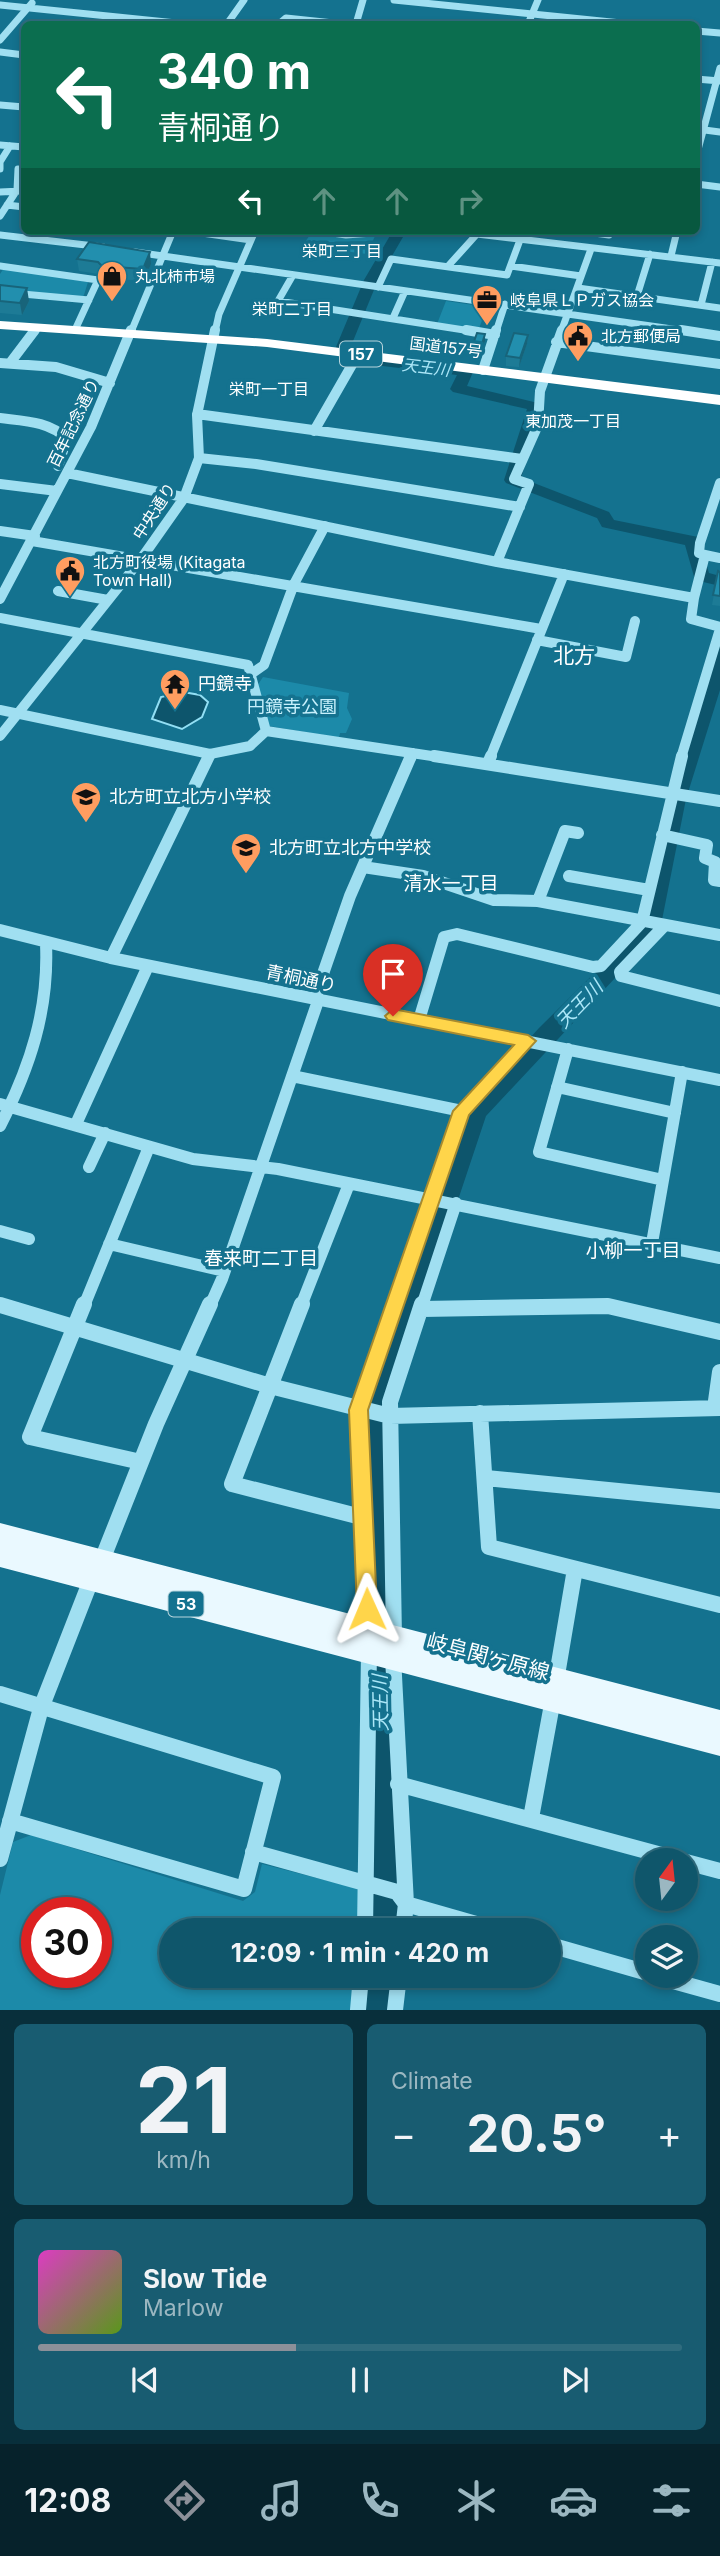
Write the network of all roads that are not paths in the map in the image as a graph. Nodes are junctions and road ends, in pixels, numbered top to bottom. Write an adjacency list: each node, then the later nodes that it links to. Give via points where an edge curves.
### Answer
1 (34, 0): 7 (street)
2 (244, 0): 10 (street)
3 (363, 0): 13 (street)
4 (394, 0): 8 (street)
5 (538, 0): 8 (street)
6 (0, 5): 7 (street)
7 (27, 8): 9 (street); 18 (street)
8 (532, 15): 14 (street); 15 (street)
9 (156, 21)
10 (229, 21)
11 (282, 21): 12 (street)
12 (314, 21)
13 (357, 21)
14 (529, 21)
15 (598, 21)
16 (700, 31): 17 (street)
17 (720, 33)
18 (0, 40)
19 (0, 52): 20 (street)
20 (21, 55)
21 (720, 68): 23 (street)
22 (700, 79): 23 (street)
23 (718, 81): 26 (street)
24 (0, 105): 25 (street)
25 (21, 107)
26 (700, 130): 27 (street)
27 (720, 132)
28 (0, 145): 29 (street)
29 (9, 146): 30 (street); 31 (street)
30 (21, 147)
31 (0, 169)
32 (18, 169): 37 (street)
33 (700, 184): 34 (street)
34 (720, 187)
35 (21, 191): 37 (street)
36 (0, 192): 37 (street)
37 (15, 192): 38 (street)
38 (7, 205): 39 (street); 40 (street)
39 (21, 207)
40 (0, 216)
41 (0, 235): 50 (street)
42 (172, 235): 54 (street, 百年記念通り)
43 (253, 235): 60 (street, 中央通り)
44 (479, 235): 57 (street)
45 (492, 235): 48 (street)
46 (578, 235): 49 (street)
47 (676, 235): 55 (street)
48 (520, 240): 49 (street); 59 (street)
49 (575, 247): 51 (street)
50 (113, 249)
51 (591, 249): 53 (street); 62 (street)
52 (125, 250): 54 (street)
53 (650, 254): 55 (street); 67 (street)
54 (164, 256): 60 (street); 77 (street, 百年記念通り)
55 (671, 257): 56 (street)
56 (716, 263): 70 (street)
57 (449, 265): 59 (street, via 507,275); 63 (street, via 391,259)
58 (0, 266): 68 (street, via 98,280)
59 (511, 266): 62 (street)
60 (240, 267): 61 (street); 80 (street, 中央通り)
61 (293, 275): 63 (street); 73 (street, via 278,301)
62 (581, 275): 64 (street)
63 (378, 287): 65 (street)
64 (578, 288): 67 (street); 72 (street)
65 (405, 291): 69 (street); 73 (street)
66 (0, 292): 68 (street)
67 (637, 296): 70 (street)
68 (89, 300): 76 (street)
69 (505, 304): 72 (street); 78 (street)
70 (701, 305): 71 (street)
71 (720, 308)
72 (568, 313): 79 (street); 81 (street)
73 (393, 318): 78 (street)
74 (0, 325): 75 (highway, 国道157号 / 157)
75 (37, 328): 76 (highway, 国道157号 / 157); 83 (street)
76 (75, 330): 77 (highway, 国道157号 / 157)
77 (130, 334): 80 (highway, 国道157号 / 157); 87 (street, 百年記念通り)
78 (495, 335): 85 (street)
79 (720, 336)
80 (213, 339): 82 (highway, 国道157号 / 157); 89 (street, 中央通り)
81 (556, 342): 84 (street); 86 (street)
82 (352, 353): 85 (highway, 国道157号 / 157); 91 (street, via 353,363)
83 (5, 363): 87 (street, via 83,372)
84 (720, 364)
85 (483, 370): 86 (highway, 国道157号 / 157)
86 (545, 377): 88 (highway, 国道157号 / 157); 93 (street, via 540,391 544,405 529,453)
87 (110, 383): 95 (street, 百年記念通り)
88 (720, 400)
89 (197, 414): 91 (street); 92 (street, 中央通り)
90 (0, 418): 94 (street, via 38,423 63,434 66,446)
91 (314, 431): 93 (street)
92 (199, 458): 99 (street, 中央通り); 100 (street)
93 (522, 459): 100 (street, via 514,479 528,484)
94 (58, 466)
95 (67, 473): 98 (street, 百年記念通り); 99 (street)
96 (720, 483): 101 (street)
97 (0, 484): 98 (street)
98 (57, 491): 104 (street, 百年記念通り)
99 (184, 498): 102 (street); 107 (street, 中央通り)
100 (520, 507): 108 (street)
101 (716, 509): 105 (street, via 700,543 699,552)
102 (325, 526): 108 (street); 112 (street)
103 (0, 531): 104 (street)
104 (33, 539): 107 (street); 111 (street, 百年記念通り)
105 (705, 555): 106 (street); 114 (street)
106 (720, 558)
107 (141, 559): 112 (street); 116 (street, 中央通り)
108 (497, 562): 110 (street)
109 (0, 575): 111 (street)
110 (564, 575): 114 (street); 121 (street)
111 (12, 577): 115 (street, 百年記念通り)
112 (294, 584): 121 (street); 122 (street, via 264,665)
113 (58, 591): 116 (street)
114 (694, 598): 119 (street, via 691,620)
115 (0, 599)
116 (108, 600): 120 (street, 中央通り)
117 (0, 618): 120 (street)
118 (635, 621): 121 (street, via 626,657)
119 (720, 628): 123 (street)
120 (82, 634): 122 (street, via 241,663 248,665); 125 (street, 中央通り)
121 (539, 634): 130 (street)
122 (251, 674): 126 (street)
123 (714, 674): 131 (street)
124 (0, 710): 125 (street)
125 (18, 715): 127 (street, 中央通り); 129 (street)
126 (266, 732): 128 (street); 129 (street, via 250,746)
127 (0, 736)
128 (413, 753): 130 (street); 135 (street)
129 (210, 754): 146 (street)
130 (488, 764): 131 (street)
131 (671, 792): 132 (street); 134 (street)
132 (720, 802)
133 (578, 833): 139 (street, via 565,831)
134 (662, 835): 137 (street, via 707,845 705,858 715,862 714,880); 138 (street)
135 (363, 867): 139 (street, via 423,876 494,900); 148 (street, via 317,991)
136 (569, 876): 138 (street)
137 (720, 881)
138 (649, 890): 140 (street)
139 (538, 901): 140 (street)
140 (642, 922): 141 (street); 150 (street, via 601,966 593,967 457,934 444,937)
141 (664, 926): 143 (street); 149 (street, via 621,976)
142 (0, 930): 145 (street, 青桐通り)
143 (720, 935)
144 (0, 937): 145 (street)
145 (46, 944): 146 (street, 青桐通り); 157 (street, via 43,1019)
146 (111, 958): 147 (street, 青桐通り)
147 (148, 966): 148 (street, 青桐通り); 160 (street)
148 (318, 1001): 150 (street, 青桐通り); 154 (street)
149 (720, 1001)
150 (419, 1020): 151 (street, 青桐通り)
151 (528, 1041): 152 (street, 青桐通り); 158 (street)
152 (568, 1049): 153 (street, 青桐通り); 156 (street)
153 (682, 1072): 155 (street, 青桐通り); 159 (street)
154 (292, 1076): 158 (street); 165 (street)
155 (720, 1080)
156 (557, 1087): 159 (street); 166 (street, via 539,1152)
157 (5, 1105): 160 (street); 161 (street)
158 (462, 1111): 168 (street)
159 (675, 1113): 166 (street)
160 (76, 1124): 162 (street)
161 (0, 1126)
162 (105, 1133): 163 (street); 164 (street)
163 (149, 1147): 165 (street, via 193,1159); 173 (street)
164 (89, 1167)
165 (261, 1168): 167 (street); 175 (street)
166 (663, 1180): 172 (street)
167 (349, 1184): 168 (street); 182 (street)
168 (431, 1198): 169 (street); 184 (street)
169 (456, 1203): 172 (street); 177 (street)
170 (0, 1231): 171 (street)
171 (29, 1239)
172 (652, 1243): 174 (street)
173 (109, 1244): 175 (street); 178 (street)
174 (720, 1258)
175 (225, 1271): 180 (street)
176 (0, 1305): 178 (street)
177 (422, 1309): 179 (street, via 608,1306); 186 (street, via 390,1402)
178 (75, 1327): 180 (street); 187 (street, via 30,1437)
179 (720, 1332)
180 (185, 1360): 182 (street); 187 (street)
181 (720, 1372): 183 (street)
182 (271, 1385): 184 (street); 190 (street, via 232,1484)
183 (717, 1408): 185 (street)
184 (359, 1410): 186 (street); 190 (street)
185 (480, 1413): 186 (street); 188 (street)
186 (390, 1416): 196 (street)
187 (141, 1462): 194 (street)
188 (486, 1478): 189 (street); 193 (street, via 489,1548)
189 (720, 1501)
190 (365, 1518): 196 (street)
191 (0, 1534): 194 (main road, 岐阜関ヶ原線 / 53)
192 (0, 1556): 194 (main road, 岐阜関ヶ原線 / 53)
193 (575, 1569): 195 (street); 197 (street)
194 (96, 1570): 196 (main road, 岐阜関ヶ原線 / 53); 199 (street)
195 (720, 1605)
196 (381, 1645): 197 (main road, 岐阜関ヶ原線 / 53); 202 (street); 210 (street)
197 (555, 1690): 200 (main road, 岐阜関ヶ原線 / 53); 201 (main road, 岐阜関ヶ原線 / 53); 203 (street)
198 (0, 1694): 199 (street)
199 (41, 1708): 204 (street); 206 (street, via 273,1777)
200 (720, 1722)
201 (720, 1744)
202 (398, 1784): 203 (street); 211 (street)
203 (531, 1818): 205 (street)
204 (10, 1821): 206 (street, via 244,1889); 207 (street)
205 (637, 1848)
206 (253, 1852): 210 (street)
207 (0, 1859)
208 (698, 1865): 209 (street)
209 (720, 1871)
210 (368, 1885): 211 (street, via 397,1892); 212 (street)
211 (406, 1904): 213 (street); 214 (street)
212 (366, 1918)
213 (404, 1918)
214 (455, 1918)
215 (561, 1948): 216 (street)
216 (635, 1969)
217 (360, 1988): 221 (street)
218 (398, 1988): 222 (street)
219 (698, 1988): 220 (street)
220 (720, 1994)
221 (358, 2010)
222 (395, 2010)

